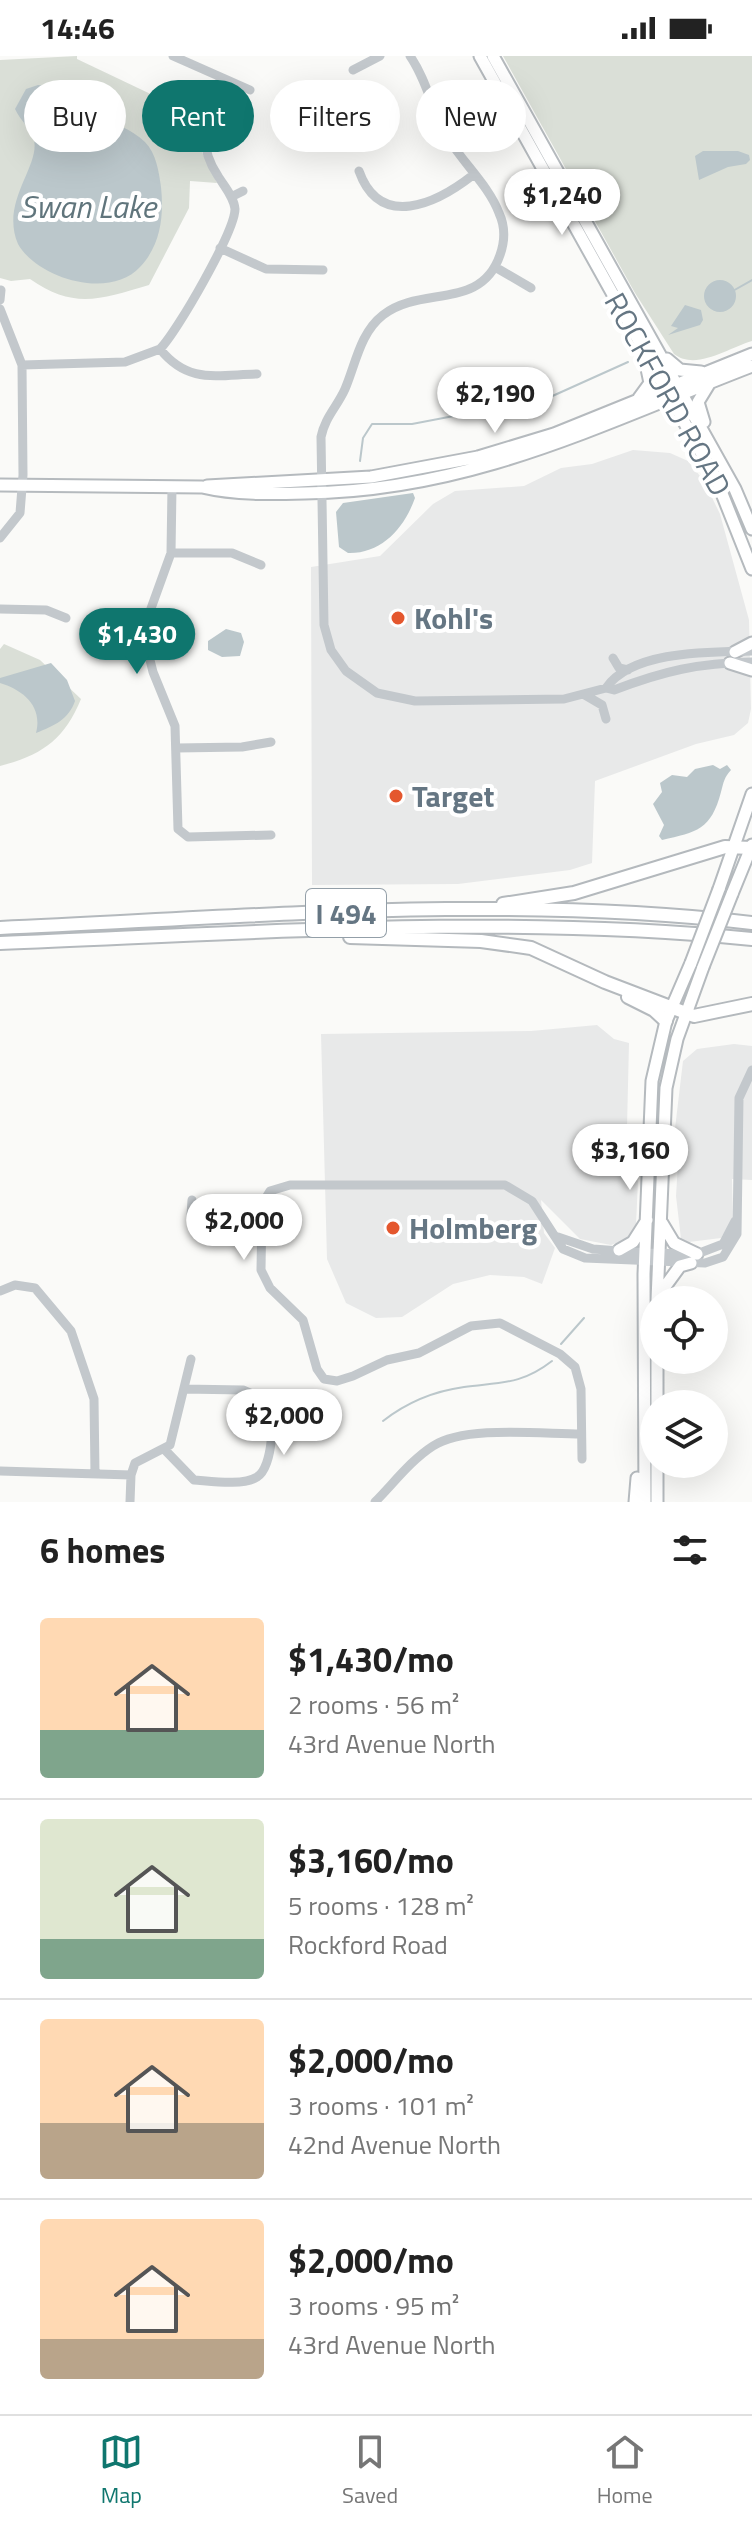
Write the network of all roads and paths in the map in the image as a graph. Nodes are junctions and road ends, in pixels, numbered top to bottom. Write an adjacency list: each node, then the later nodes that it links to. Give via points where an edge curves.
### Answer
1 (173, 56): 7 (street)
2 (380, 56): 6 (street)
3 (410, 56): 10 (street, via 441,126)
4 (480, 56): 20 (main road, ROCKFORD ROAD)
5 (493, 56): 22 (main road, ROCKFORD ROAD)
6 (353, 70)
7 (221, 78): 8 (street); 12 (street, via 205,121 204,146)
8 (226, 80)
9 (359, 171): 10 (street, via 364,186 392,207 423,203)
10 (473, 175): 14 (street, via 503,223 503,247)
11 (243, 191): 12 (street)
12 (231, 197): 13 (street, via 234,214)
13 (220, 248): 15 (street, via 266,269); 21 (street)
14 (495, 267): 16 (street); 35 (street, via 476,288 402,304 373,325 323,427)
15 (323, 270)
16 (531, 288)
17 (1, 290): 18 (street)
18 (0, 300)
19 (0, 309): 24 (street)
20 (634, 331): 28 (main road, ROCKFORD ROAD); 29 (main road, via 651,378)
21 (160, 349): 24 (street, via 125,362); 26 (street, via 190,374)
22 (659, 352): 27 (main road, via 680,370); 28 (main road, ROCKFORD ROAD)
23 (752, 354): 27 (main road)
24 (22, 365): 33 (street)
25 (752, 366): 27 (main road)
26 (257, 374)
27 (708, 377): 28 (main road); 31 (main road, via 698,407)
28 (674, 391): 29 (main road); 30 (main road, ROCKFORD ROAD); 31 (main road, ROCKFORD ROAD)
29 (637, 406): 30 (main road, via 667,412); 35 (main road, via 544,450 467,473 401,485)
30 (690, 432): 40 (main road, ROCKFORD ROAD, via 726,499)
31 (718, 459): 36 (main road, ROCKFORD ROAD)
32 (0, 485): 33 (main road)
33 (23, 485): 34 (main road); 37 (street, via 20,513)
34 (172, 487): 35 (main road, via 223,492); 38 (street)
35 (322, 487): 51 (street, via 324,625 331,650 346,671 377,693 401,699)
36 (752, 529)
37 (0, 538)
38 (171, 553): 39 (street, via 232,553); 54 (street, via 149,614 146,644 172,712)
39 (261, 565)
40 (752, 569)
41 (0, 609): 42 (street, via 46,610)
42 (66, 618)
43 (752, 643): 45 (main road)
44 (752, 651): 45 (street)
45 (732, 657): 47 (street); 48 (street, via 681,654); 49 (main road); 50 (street)
46 (613, 658): 48 (street, via 619,668)
47 (752, 662)
48 (632, 670): 50 (street, via 613,678)
49 (752, 670)
50 (606, 688): 51 (street)
51 (585, 695): 52 (street, via 602,705)
52 (606, 719)
53 (271, 742): 54 (street)
54 (177, 748): 56 (street, via 178,829 188,837)
55 (752, 794): 57 (main road)
56 (271, 835)
57 (736, 846): 58 (highway); 59 (highway, via 548,899); 67 (main road, bridge)
58 (752, 847): 68 (main road, bridge)
59 (423, 911): 60 (highway, I 494); 61 (highway, I 494)
60 (752, 923)
61 (0, 928)
62 (300, 931): 63 (highway, I 494, via 534,927); 64 (highway, I 494); 65 (highway, via 314,936 513,945 545,953)
63 (752, 939)
64 (0, 943)
65 (605, 982): 67 (highway); 69 (highway)
66 (752, 1004): 68 (highway)
67 (673, 1007): 68 (highway); 69 (main road)
68 (687, 1013): 72 (main road, via 666,1088)
69 (666, 1021): 72 (main road, via 652,1081)
70 (752, 1070): 77 (street, via 739,1098 737,1234 728,1252 714,1261)
71 (192, 1200): 73 (street, via 191,1215 206,1226)
72 (654, 1219): 75 (main road); 76 (main road); 77 (main road)
73 (260, 1231): 74 (street, via 262,1204 270,1191 285,1185 505,1185 532,1201); 84 (street, via 265,1280 303,1320 319,1375 330,1381 419,1353 481,1323 500,1323 568,1360 578,1374)
74 (558, 1237): 75 (street, via 593,1249); 76 (street, via 563,1249 585,1258)
75 (619, 1250): 76 (street)
76 (652, 1258): 77 (street); 78 (main road); 83 (main road)
77 (694, 1258): 79 (main road)
78 (655, 1286)
79 (665, 1286)
80 (0, 1291): 89 (street, via 15,1285 35,1288 71,1331 96,1408)
81 (191, 1359): 82 (street)
82 (184, 1389): 86 (street, via 173,1438); 86 (street, via 243,1390 266,1400 274,1421 265,1468 249,1480 194,1480)
83 (645, 1390)
84 (581, 1434): 87 (street); 95 (street, via 443,1440)
85 (640, 1436): 96 (main road)
86 (165, 1450): 90 (street, via 140,1458)
87 (582, 1459)
88 (0, 1471): 89 (street)
89 (95, 1474): 90 (street)
90 (131, 1475): 94 (street)
91 (644, 1478): 97 (main road)
92 (657, 1478): 93 (main road)
93 (657, 1489): 98 (main road); 99 (main road)
94 (130, 1502)
95 (375, 1502)
96 (635, 1502)
97 (645, 1502)
98 (657, 1502)
99 (666, 1502)

